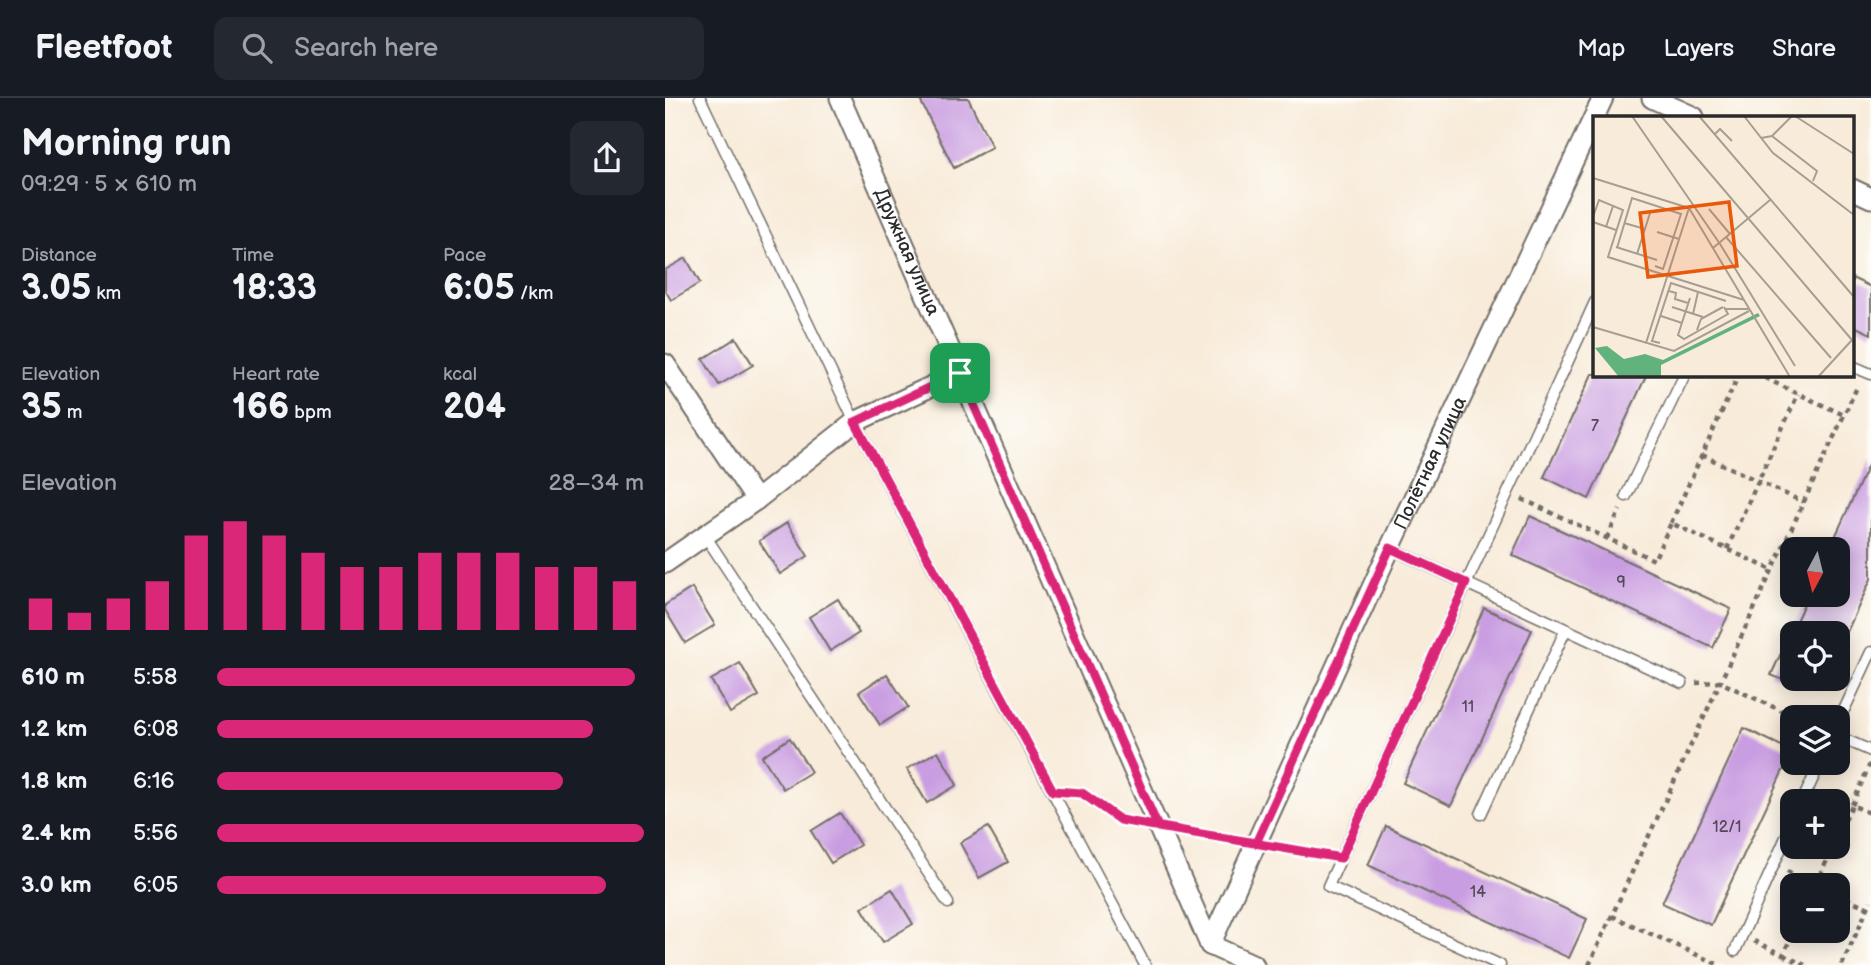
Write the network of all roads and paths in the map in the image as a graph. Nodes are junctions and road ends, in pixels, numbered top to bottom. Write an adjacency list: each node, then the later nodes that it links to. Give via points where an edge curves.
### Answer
1 (699, 98): 19 (lane)
2 (839, 98): 12 (street, Дружная улица)
3 (1603, 98): 5 (street, Полётная улица)
4 (1652, 98): 6 (street)
5 (1594, 116)
6 (1692, 116)
7 (1593, 119): 29 (street, Полётная улица)
8 (1853, 189): 9 (street)
9 (1871, 198)
10 (1593, 304): 22 (lane)
11 (665, 363): 24 (street)
12 (960, 373): 19 (street); 48 (street, Дружная улица)
13 (1868, 373): 18 (path)
14 (1684, 376): 23 (lane)
15 (1738, 376): 20 (path)
16 (1760, 376): 17 (path)
17 (1798, 394): 18 (path); 21 (path)
18 (1844, 415): 25 (path)
19 (855, 422): 24 (street); 43 (lane)
20 (1702, 455): 21 (path); 26 (path)
21 (1758, 481): 25 (path); 30 (path)
22 (1508, 492): 28 (path); 33 (lane)
23 (1626, 496): 28 (path)
24 (756, 500): 27 (street)
25 (1803, 502): 32 (path)
26 (1671, 523): 28 (path, via 1654,560); 30 (path)
27 (706, 537): 31 (street); 56 (lane)
28 (1607, 538)
29 (1390, 548): 33 (lane); 49 (street, Полётная улица)
30 (1727, 549): 32 (path)
31 (665, 563)
32 (1772, 570): 36 (path)
33 (1466, 583): 34 (lane); 51 (lane)
34 (1566, 629): 37 (lane); 46 (lane)
35 (1871, 652): 38 (lane)
36 (1720, 682): 37 (path); 39 (path); 58 (path)
37 (1682, 683)
38 (1846, 705)
39 (1780, 710)
40 (1850, 742): 41 (lane)
41 (1871, 751)
42 (1871, 762): 44 (path)
43 (1053, 791): 48 (path, via 1082,793 1120,820); 64 (lane)
44 (1853, 805): 45 (path); 47 (path)
45 (1850, 811)
46 (1481, 814)
47 (1871, 814)
48 (1158, 827): 49 (path); 61 (street, Дружная улица)
49 (1256, 843): 51 (path); 61 (street, Полётная улица)
50 (1780, 851): 52 (lane)
51 (1341, 858): 66 (lane, via 1328,886)
52 (1774, 864): 53 (path); 59 (lane)
53 (1792, 873)
54 (1850, 900): 57 (path)
55 (1871, 901): 57 (path)
56 (948, 903)
57 (1869, 908): 70 (path)
58 (1612, 916): 67 (path); 68 (path)
59 (1741, 935): 62 (lane); 63 (path)
60 (1788, 943): 63 (path)
61 (1210, 945): 65 (street)
62 (1735, 951)
63 (1783, 955): 69 (path)
64 (1145, 965)
65 (1254, 965)
66 (1500, 965)
67 (1589, 965)
68 (1719, 965)
69 (1805, 965)
70 (1842, 965)

